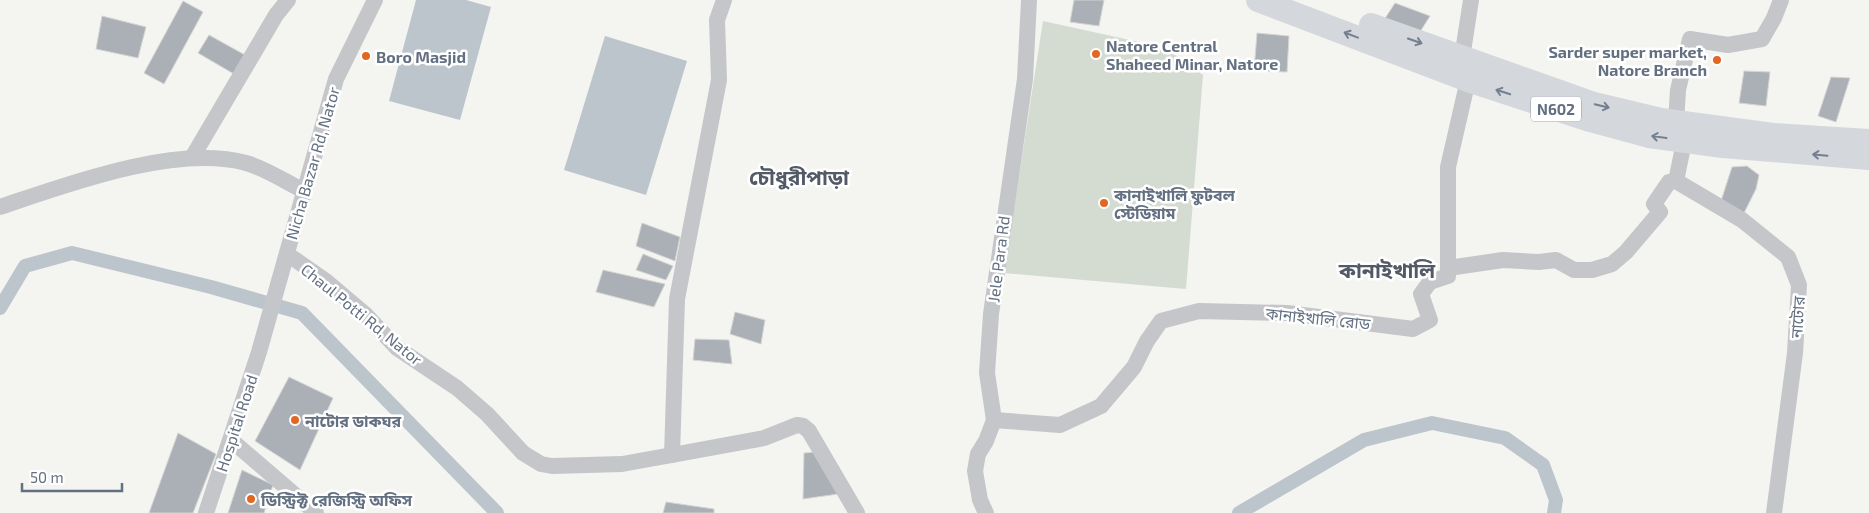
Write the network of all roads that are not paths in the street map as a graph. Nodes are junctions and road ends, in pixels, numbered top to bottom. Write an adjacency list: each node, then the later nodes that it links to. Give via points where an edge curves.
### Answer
1 (288, 0): 13 (street)
2 (375, 0): 16 (street, Nicha Bazar Rd, Nator, via 336,79)
3 (724, 0): 23 (street, via 717,20 719,80 677,299)
4 (1029, 0): 21 (street, Jele Para Rd, via 1025,79 991,314 987,373)
5 (1258, 0): 9 (highway, N602, one-way to 5)
6 (1304, 0): 9 (highway, N602, one-way to 9)
7 (1471, 0): 9 (street)
8 (1781, 0): 10 (street, via 1762,40 1728,45 1690,40 1678,90)
9 (1465, 69): 10 (highway, N602, one-way to 10, via 1594,104); 14 (highway, N602, one-way to 9, via 1722,146 1649,136 1590,120); 19 (street, via 1448,168)
10 (1676, 122): 11 (highway, N602, via 1773,135)
11 (1869, 141)
12 (1682, 152): 15 (street)
13 (193, 156): 16 (street, via 246,163); 17 (street, via 89,177)
14 (1869, 158)
15 (1676, 180): 19 (street, via 1669,182 1654,204 1660,212 1612,264 1592,270 1574,270 1556,260 1503,260); 28 (street, নাটোর, via 1742,220 1788,257 1799,285 1795,353)
16 (304, 191): 18 (street, Nicha Bazar Rd, Nator)
17 (0, 207)
18 (287, 254): 20 (street, Nicha Bazar Rd, Nator); 23 (street, Chaul Potti Rd, Nator, via 366,314 397,348 457,388 487,414 523,453 541,464 614,464)
19 (1448, 268): 21 (street, কানাইখালি রোড, via 1448,276 1430,282 1421,294 1430,320 1413,329 1287,312 1199,311 1161,321 1134,367 1101,406 1060,425)
20 (264, 332): 22 (street, Hospital Road)
21 (994, 420): 27 (street, via 978,454 976,471 980,500)
22 (231, 440): 24 (street, Hospital Road); 25 (street)
23 (672, 455): 26 (street, Chaul Potti Rd, Nator, via 764,438 797,425 803,426)
24 (206, 513)
25 (316, 513)
26 (857, 513)
27 (986, 513)
28 (1774, 513)

